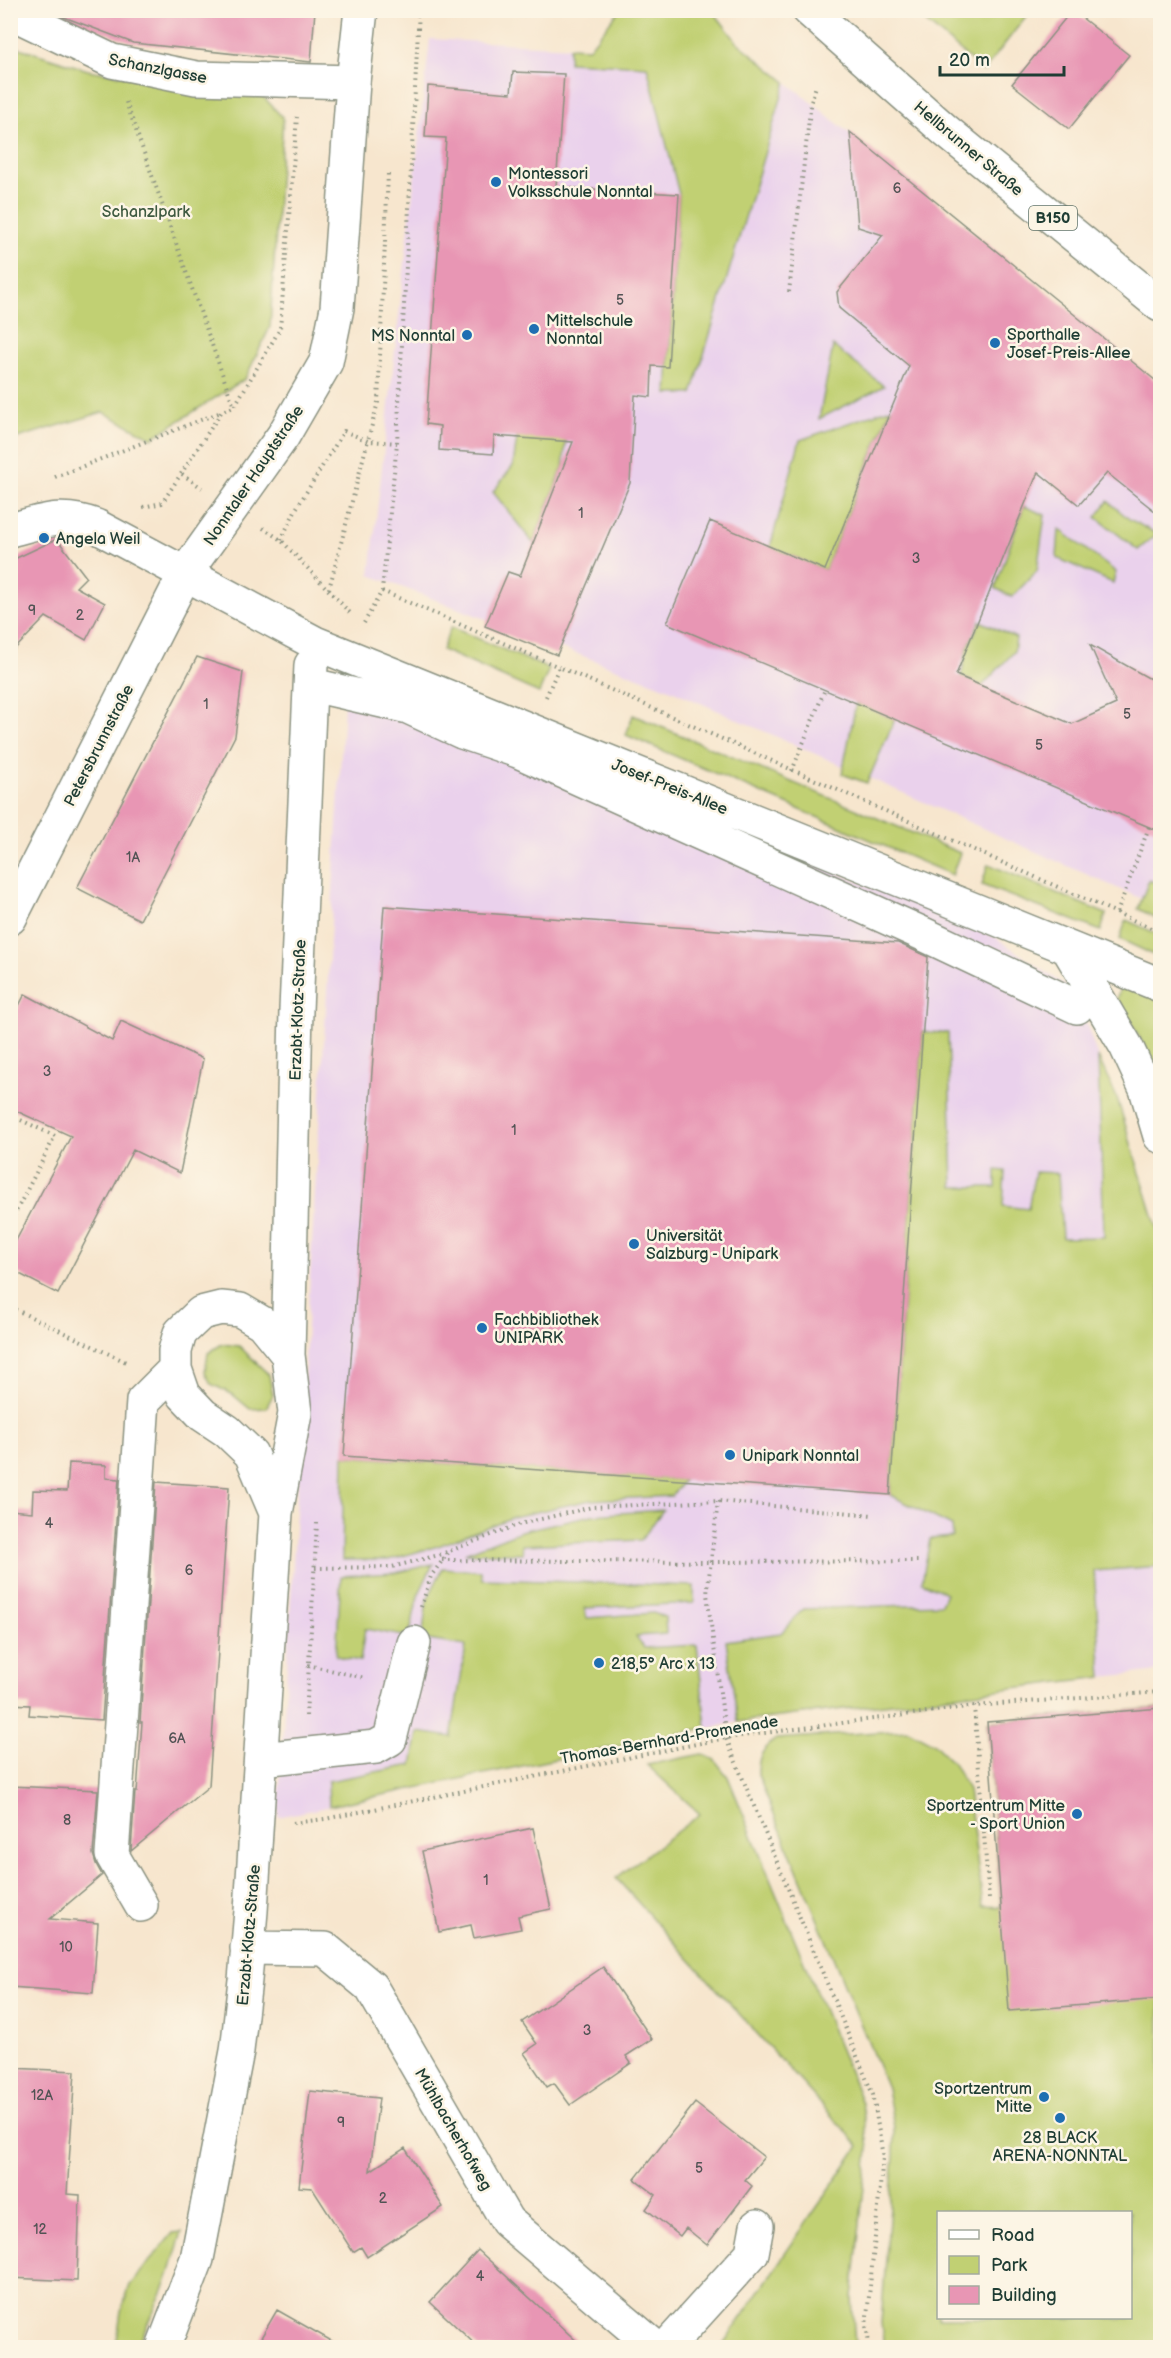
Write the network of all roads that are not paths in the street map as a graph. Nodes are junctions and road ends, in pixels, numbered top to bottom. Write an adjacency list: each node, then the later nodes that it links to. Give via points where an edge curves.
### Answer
1 (361, 10): 4 (street, Nonntaler Hauptstraße)
2 (809, 10): 5 (street, Hellbrunner Straße / B150, via 946,131)
3 (10, 12): 4 (street, Schanzlgasse, via 111,62 196,78)
4 (353, 82): 7 (street, Nonntaler Hauptstraße, via 337,308 326,362 283,435)
5 (1161, 305)
6 (10, 530): 7 (street, via 59,518 76,519)
7 (186, 572): 9 (street, Petersbrunnstraße); 10 (street, Josef-Preis-Allee, via 315,643)
8 (311, 675): 12 (street, Josef-Preis-Allee, via 408,707 462,732 518,751); 14 (street, Erzabt-Klotz-Straße, via 296,1010)
9 (10, 918)
10 (1069, 950): 11 (street, Josef-Preis-Allee); 13 (street, via 1126,1046 1146,1089)
11 (1161, 986)
12 (1077, 1007)
13 (1161, 1136)
14 (288, 1355): 15 (street, Erzabt-Klotz-Straße, via 262,1323 240,1310 221,1308 201,1313 180,1333); 16 (street, Erzabt-Klotz-Straße, via 295,1413)
15 (175, 1369): 16 (street, Erzabt-Klotz-Straße, via 184,1395 202,1415 227,1431 251,1454); 19 (street, via 143,1401 112,1855)
16 (276, 1513): 18 (street, Erzabt-Klotz-Straße)
17 (414, 1643): 18 (street, via 390,1739 376,1747)
18 (261, 1759): 20 (street, Erzabt-Klotz-Straße)
19 (141, 1905)
20 (247, 1948): 22 (street, Erzabt-Klotz-Straße, via 237,2051 197,2259); 23 (street, Mühlbacherhofweg, via 325,1949 372,1987 507,2221)
21 (756, 2226): 24 (street, via 752,2253)
22 (163, 2348)
23 (656, 2348)
24 (666, 2348)

